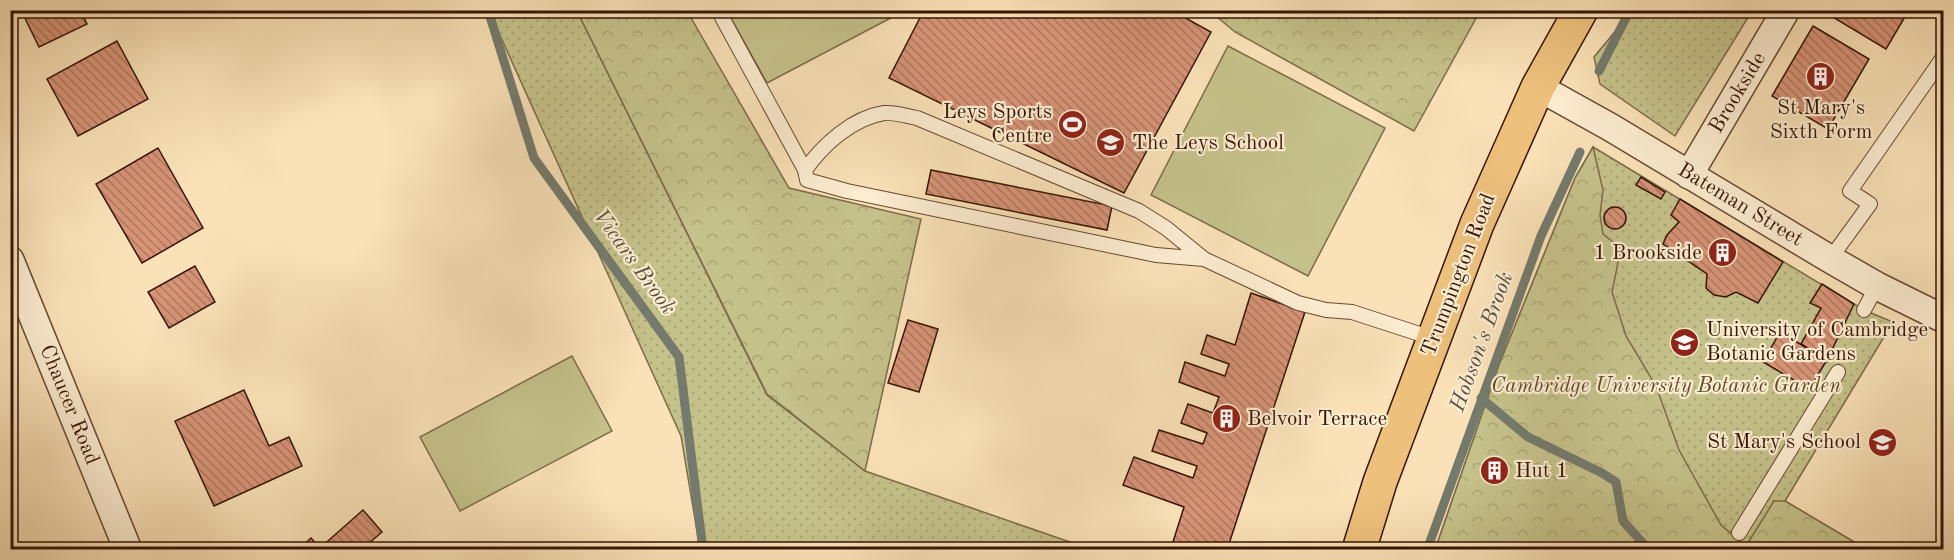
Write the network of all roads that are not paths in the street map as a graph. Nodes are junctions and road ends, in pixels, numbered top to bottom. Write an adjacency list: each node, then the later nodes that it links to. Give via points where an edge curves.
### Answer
1 (718, 10): 6 (lane)
2 (1581, 10): 5 (main road, Trumpington Road)
3 (1786, 10): 7 (street, Brookside)
4 (1944, 56): 9 (lane, via 1850,191 1870,204)
5 (1538, 87): 7 (street, Bateman Street); 14 (main road, Trumpington Road, via 1477,224)
6 (805, 170): 8 (lane, via 807,180 847,191 1155,255); 8 (lane, via 815,156 851,125 886,112 917,118 1139,211)
7 (1689, 175): 9 (street, Bateman Street)
8 (1204, 259): 14 (lane, via 1298,303 1352,312)
9 (1830, 259): 11 (street, Bateman Street)
10 (10, 260): 17 (street, Chaucer Road)
11 (1877, 286): 12 (lane); 13 (street, Bateman Street)
12 (1864, 310)
13 (1944, 319)
14 (1435, 339): 18 (main road, Trumpington Road, via 1380,482)
15 (1838, 372): 16 (lane)
16 (1739, 533)
17 (128, 549)
18 (1359, 549)

